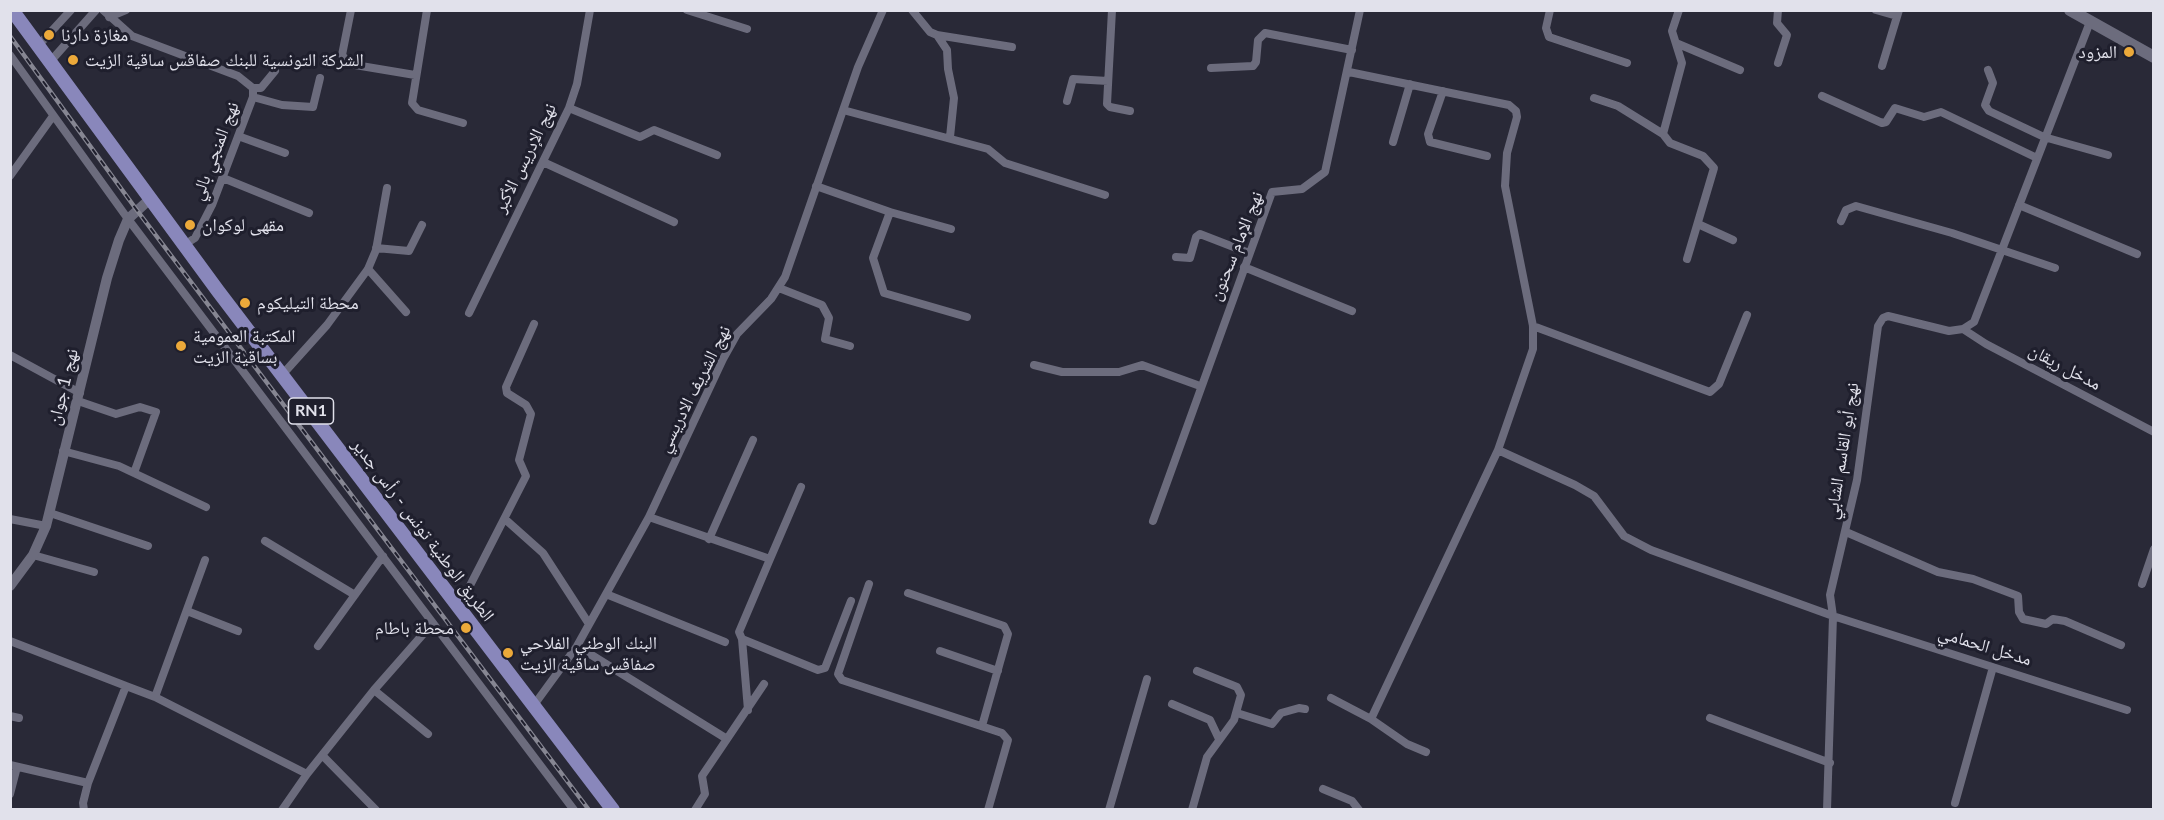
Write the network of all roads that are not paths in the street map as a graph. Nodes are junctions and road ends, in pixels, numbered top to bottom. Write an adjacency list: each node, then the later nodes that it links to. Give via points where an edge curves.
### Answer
1 (12, 10): 24 (main road, الطريق الوطنية تونس - رأس جدير / RN1)
2 (71, 10): 24 (street)
3 (96, 10): 29 (street)
4 (126, 10): 18 (street)
5 (351, 10): 38 (street, via 342,55 350,64)
6 (427, 10): 38 (street)
7 (590, 10): 47 (street, نهج الإدريس الأكبر)
8 (687, 10): 21 (street)
9 (884, 10): 48 (street, نهج الشريف الادريسي, via 870,35)
10 (912, 10): 22 (street)
11 (1112, 10): 40 (street)
12 (1360, 10): 26 (street, نهج الإمام سحنون)
13 (1550, 10): 30 (street, via 1546,28 1549,37)
14 (1679, 10): 23 (street, via 1672,32)
15 (1778, 10): 31 (street, via 1777,23 1787,35)
16 (1876, 10): 19 (street)
17 (2070, 10): 20 (main road)
18 (106, 14): 43 (street, نهج المنجي بالي, via 132,36 238,76)
19 (1898, 14): 32 (street)
20 (2090, 22): 28 (main road); 55 (street)
21 (747, 29)
22 (937, 35): 25 (street); 54 (street, via 947,50 954,98)
23 (1676, 43): 34 (street); 52 (street, via 1682,68)
24 (37, 47): 29 (main road, الطريق الوطنية تونس - رأس جدير / RN1)
25 (1012, 47)
26 (1352, 50): 33 (street, via 1265,33 1258,40 1253,66); 37 (street, نهج الإمام سحنون)
27 (10, 55): 50 (street)
28 (2154, 57)
29 (49, 63): 68 (main road, الطريق الوطنية تونس - رأس جدير / RN1)
30 (1627, 63)
31 (1778, 63)
32 (1882, 66)
33 (1211, 68)
34 (1740, 70)
35 (1989, 70): 55 (street, via 1993,83 1986,108)
36 (275, 71): 43 (street)
37 (1349, 72): 41 (street); 82 (street, نهج الإمام سحنون, via 1325,172 1302,189 1272,192)
38 (415, 75): 51 (street, via 412,103 418,110)
39 (320, 78): 43 (street, via 312,107 282,105)
40 (1108, 81): 46 (street, via 1072,79); 49 (street, via 1108,106)
41 (1410, 84): 42 (street); 56 (street)
42 (1443, 91): 60 (street, via 1428,134 1430,142); 96 (street, via 1509,105 1516,111 1505,186)
43 (253, 93): 53 (street, نهج المنجي بالي)
44 (1822, 96): 61 (street, via 1882,123 1895,108 1924,117 1941,112)
45 (1594, 98): 52 (street, via 1618,106)
46 (1067, 101)
47 (569, 108): 58 (street, via 636,136 643,137 654,130); 62 (street, نهج الإدريس الأكبر)
48 (843, 110): 54 (street); 65 (street, نهج الشريف الادريسي)
49 (1130, 111)
50 (53, 116): 63 (street); 72 (street)
51 (463, 123)
52 (1663, 134): 75 (street, via 1670,143 1703,156 1714,168)
53 (238, 136): 57 (street); 64 (street, نهج المنجي بالي)
54 (950, 137): 67 (street, via 988,149 1005,163)
55 (2044, 137): 59 (street); 61 (street)
56 (1393, 142)
57 (285, 153)
58 (717, 155)
59 (2108, 155)
60 (1487, 156)
61 (2037, 158): 69 (street)
62 (543, 162): 74 (street); 92 (street, نهج الإدريس الأكبر)
63 (10, 176)
64 (223, 178): 71 (street); 79 (street, نهج المنجي بالي, via 199,232)
65 (816, 186): 70 (street); 89 (street, نهج الشريف الادريسي)
66 (387, 188): 80 (street)
67 (1105, 195)
68 (150, 199): 72 (street, نهج 1 جوان); 79 (main road, الطريق الوطنية تونس - رأس جدير / RN1)
69 (2019, 205): 81 (street); 83 (street)
70 (890, 212): 77 (street); 94 (street, via 873,258 884,292)
71 (309, 213)
72 (128, 219): 103 (street, نهج 1 جوان, via 106,278); 123 (street)
73 (1841, 221): 81 (street, via 1846,210 1856,206)
74 (674, 222)
75 (1698, 224): 78 (street); 85 (street)
76 (422, 225): 80 (street, via 409,251)
77 (951, 229)
78 (1733, 240)
79 (184, 245): 101 (main road, الطريق الوطنية تونس - رأس جدير / RN1)
80 (376, 248): 88 (street)
81 (2002, 250): 87 (street); 97 (street, via 1978,314)
82 (1249, 253): 84 (street, via 1200,234 1190,258); 86 (street, نهج الإمام سحنون)
83 (2137, 254)
84 (1176, 257)
85 (1687, 259)
86 (1244, 267): 90 (street); 102 (street, نهج الإمام سحنون)
87 (2055, 268)
88 (368, 269): 91 (street); 101 (street, via 327,325)
89 (779, 288): 98 (street, via 824,307 829,318 825,339); 112 (street, نهج الشريف الادريسي, via 742,328 723,359)
90 (1352, 310)
91 (406, 312)
92 (469, 313)
93 (1747, 315): 96 (street, via 1719,384 1710,392)
94 (967, 317)
95 (534, 324): 114 (street, via 506,387 507,393 526,405 531,414 519,460 526,476)
96 (1533, 326): 106 (street, via 1533,349)
97 (1963, 329): 104 (street, مدخل ريقان); 117 (street, نهج أبو القاسم الشابي, via 1949,331 1888,316 1878,326)
98 (850, 346)
99 (10, 355): 103 (street)
100 (1034, 365): 102 (street, via 1071,372 1119,372 1142,365)
101 (282, 375): 134 (main road, الطريق الوطنية تونس - رأس جدير / RN1)
102 (1200, 386): 115 (street, نهج الإمام سحنون)
103 (79, 397): 107 (street, نهج 1 جوان); 108 (street, via 116,414 140,407 156,412)
104 (2154, 432)
105 (753, 440): 118 (street)
106 (1498, 450): 136 (street, مدخل الحمامي, via 1594,496 1624,536 1635,544); 163 (street)
107 (63, 451): 108 (street); 111 (street, نهج 1 جوان)
108 (134, 473): 110 (street)
109 (801, 487): 125 (street)
110 (206, 507)
111 (50, 513): 116 (street, نهج 1 جوان); 120 (street)
112 (649, 517): 118 (street); 131 (street, نهج الشريف الادريسي)
113 (10, 519): 116 (street)
114 (506, 520): 134 (street); 138 (street, via 543,553)
115 (1153, 521)
116 (46, 526): 122 (street, نهج 1 جوان)
117 (1846, 532): 136 (street, نهج أبو القاسم الشابي, via 1830,595); 143 (street, via 1938,572 1973,579 2018,596 2019,612 2024,619 2046,624 2053,619 2065,621)
118 (709, 539): 125 (street)
119 (265, 541): 132 (street)
120 (148, 546)
121 (2154, 549): 128 (street)
122 (33, 555): 126 (street); 129 (street, نهج 1 جوان)
123 (383, 556): 132 (street); 137 (street)
124 (205, 560): 135 (street)
125 (770, 560): 140 (street, via 739,632)
126 (94, 572)
127 (869, 584): 164 (street, via 838,674 842,680)
128 (2142, 584)
129 (10, 586)
130 (908, 593): 148 (street, via 1004,626 1008,634)
131 (606, 594): 138 (street, نهج الشريف الادريسي); 142 (street)
132 (355, 595): 144 (street)
133 (851, 601): 140 (street, via 825,668 818,670)
134 (459, 607): 157 (main road, الطريق الوطنية تونس - رأس جدير / RN1)
135 (187, 611): 139 (street); 154 (street)
136 (1833, 616): 147 (street, مدخل الحمامي); 170 (street, نهج أبو القاسم الشابي)
137 (432, 624): 153 (street); 180 (street)
138 (589, 624): 145 (street, نهج الشريف الادريسي)
139 (237, 631)
140 (742, 639): 158 (street)
141 (10, 641): 152 (street)
142 (725, 642)
143 (2121, 645)
144 (318, 646)
145 (577, 646): 157 (street, نهج الشريف الادريسي); 166 (street)
146 (940, 651): 148 (street)
147 (1993, 667): 160 (street, مدخل الحمامي); 176 (street)
148 (998, 671): 164 (street)
149 (1197, 671): 161 (street, via 1237,687 1241,694)
150 (1147, 679): 184 (street)
151 (764, 684): 158 (street)
152 (126, 686): 154 (street); 173 (street)
153 (374, 690): 165 (street); 169 (street)
154 (155, 696): 172 (street)
155 (1331, 698): 163 (street)
156 (1172, 704): 167 (street, via 1210,720)
157 (534, 705): 181 (main road, الطريق الوطنية تونس - رأس جدير / RN1)
158 (748, 710): 166 (street)
159 (1305, 710): 161 (street, via 1281,713 1272,724)
160 (2127, 710)
161 (1237, 712): 167 (street)
162 (1710, 718): 170 (street)
163 (1371, 719): 168 (street)
164 (982, 726): 183 (street, via 1002,733 1008,740)
165 (428, 734)
166 (727, 739): 182 (street, via 702,776 704,799)
167 (1219, 739): 185 (street, via 1207,757)
168 (1426, 752)
169 (322, 756): 172 (street); 179 (street)
170 (1830, 764): 187 (street, نهج أبو القاسم الشابي)
171 (14, 766): 173 (street); 175 (street)
172 (307, 774): 178 (street)
173 (88, 783): 177 (street, via 82,802)
174 (1323, 789): 186 (street, via 1352,801)
175 (10, 794)
176 (1955, 802)
177 (84, 810)
178 (282, 810)
179 (376, 810)
180 (574, 810)
181 (613, 810)
182 (695, 810)
183 (988, 810)
184 (1109, 810)
185 (1192, 810)
186 (1359, 810)
187 (1827, 810)

